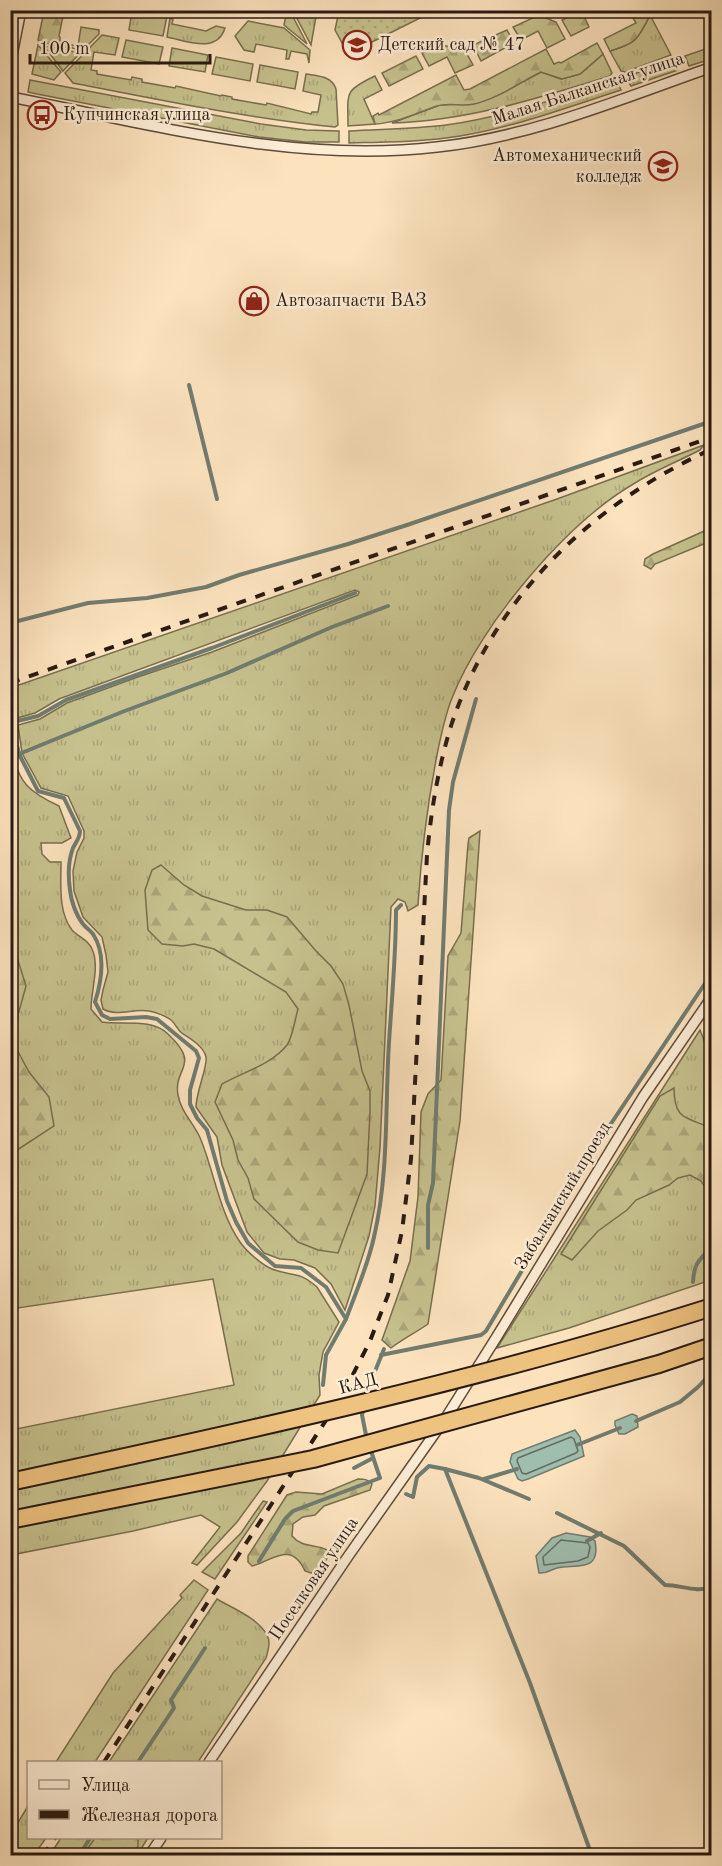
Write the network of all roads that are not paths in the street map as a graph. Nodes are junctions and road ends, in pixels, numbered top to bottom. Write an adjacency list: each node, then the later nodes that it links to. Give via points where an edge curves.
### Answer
1 (21, 10): 2 (street)
2 (10, 65)
3 (711, 67): 4 (street, Малая Балканская улица, via 558,120 463,144 409,150 257,145)
4 (10, 98)
5 (711, 997): 8 (street, Забалканский проезд, via 643,1097)
6 (711, 1307): 9 (highway, КАД, bridge, via 630,1333 301,1419)
7 (711, 1346): 10 (highway, bridge, via 659,1364 313,1459)
8 (447, 1416): 11 (street, Поселковая улица)
9 (10, 1482)
10 (10, 1520)
11 (210, 1761)
12 (160, 1839): 13 (street)
13 (149, 1856)

